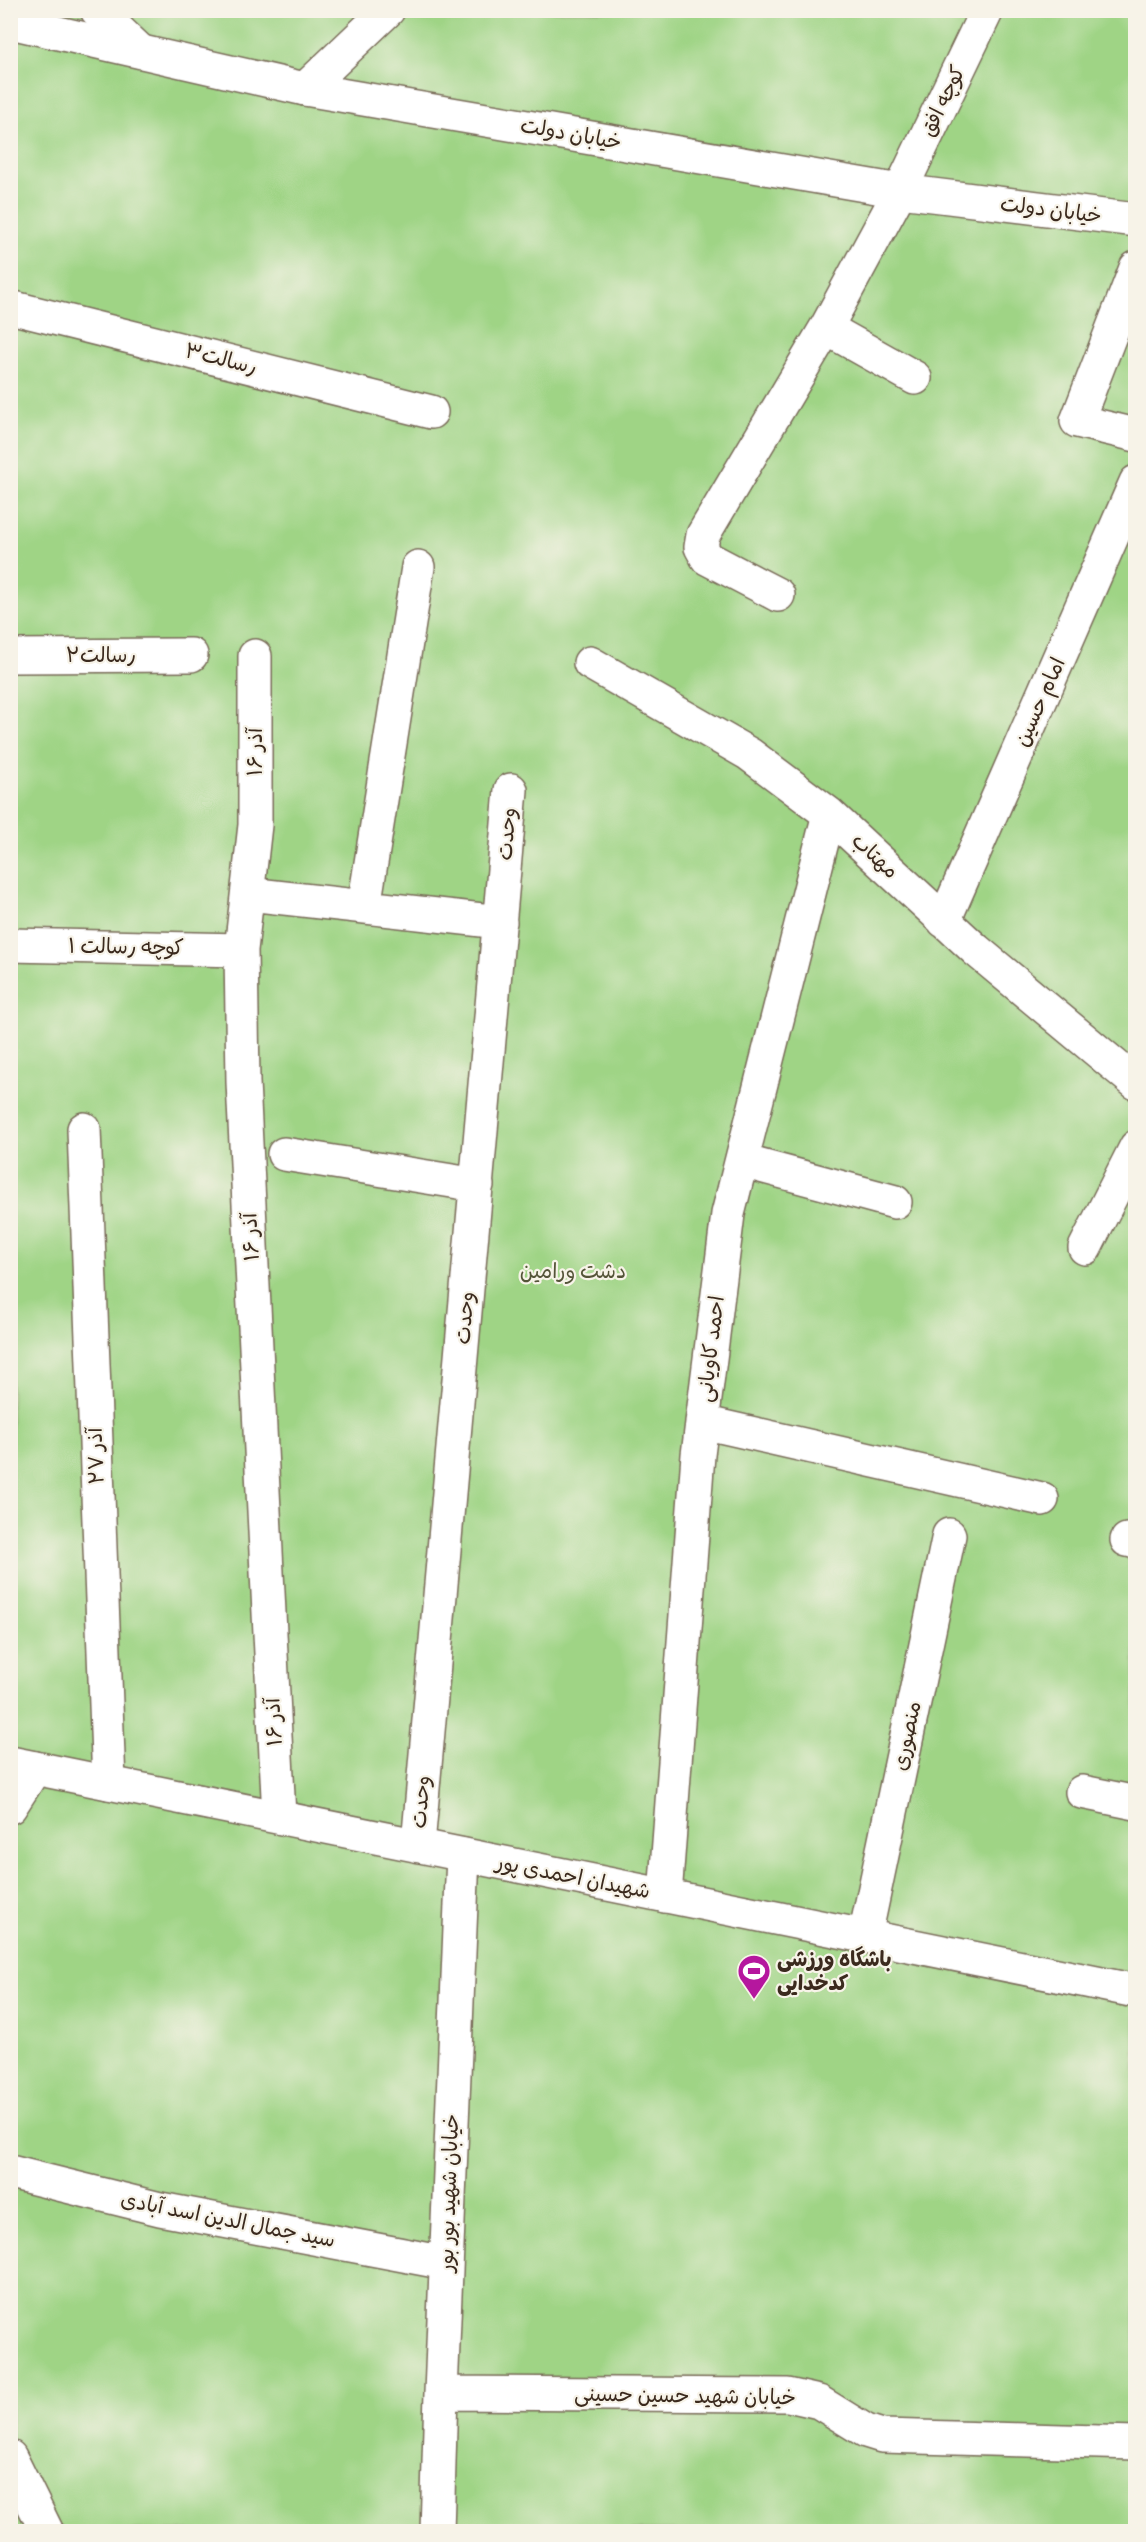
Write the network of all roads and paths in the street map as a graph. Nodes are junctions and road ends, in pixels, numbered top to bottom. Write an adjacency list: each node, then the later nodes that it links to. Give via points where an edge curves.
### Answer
1 (97, 10): 5 (street)
2 (388, 10): 6 (street)
3 (987, 10): 7 (street, کوچه افق)
4 (10, 22): 5 (street, خیابان دولت)
5 (140, 51): 6 (street, خیابان دولت)
6 (305, 88): 7 (street, خیابان دولت)
7 (900, 191): 8 (street, خیابان دولت); 11 (street, کوچه افق)
8 (1136, 220)
9 (1136, 268): 14 (street, via 1077,422)
10 (10, 307): 13 (street, رسالت۳)
11 (826, 328): 12 (street); 17 (street, کوچه افق, via 703,535 701,547 707,558)
12 (915, 378)
13 (430, 412)
14 (1136, 435)
15 (1136, 482): 27 (street, امام حسین)
16 (418, 567): 25 (street)
17 (777, 595)
18 (191, 655): 19 (street, رسالت۲)
19 (10, 656)
20 (255, 657): 24 (street, ۱۶ آذر, via 255,825)
21 (590, 663): 23 (street, مهتاب, via 750,754)
22 (511, 790): 26 (street, وحدت)
23 (829, 814): 27 (street, مهتاب); 34 (street, احمد کاویانی)
24 (248, 894): 25 (street); 29 (street, ۱۶ آذر)
25 (364, 906): 26 (street)
26 (500, 921): 35 (street, وحدت)
27 (944, 921): 30 (street, مهتاب)
28 (10, 945): 29 (street, ۱ کوچه رسالت)
29 (241, 950): 46 (street, ۱۶ آذر, via 243,1082)
30 (1136, 1083)
31 (84, 1129): 42 (street, ۲۷ آذر)
32 (1136, 1147): 37 (street)
33 (284, 1154): 35 (street)
34 (742, 1161): 36 (street); 38 (street, احمد کاویانی, via 728,1214)
35 (477, 1185): 47 (street, وحدت)
36 (895, 1202)
37 (1085, 1248)
38 (702, 1422): 39 (street); 49 (street, احمد کاویانی)
39 (1042, 1499)
40 (949, 1536): 50 (street, منصوری)
41 (23, 1765): 42 (street, شهیدان احمدی پور); 45 (street)
42 (109, 1783): 46 (street, شهیدان احمدی پور)
43 (1082, 1792): 44 (street)
44 (1136, 1803)
45 (10, 1807)
46 (279, 1817): 47 (street, شهیدان احمدی پور)
47 (418, 1845): 48 (street, شهیدان احمدی پور)
48 (463, 1855): 49 (street, شهیدان احمدی پور); 53 (street, خیابان شهید بور بور)
49 (665, 1896): 50 (street, شهیدان احمدی پور)
50 (865, 1936): 51 (street, شهیدان احمدی پور)
51 (1136, 1991)
52 (10, 2172): 53 (street, سید جمال الدین اسد آبادی, via 160,2208)
53 (446, 2263): 54 (street, خیابان شهید بور بور)
54 (441, 2393): 55 (street, خیابان شهید حسین حسینی, via 788,2395 819,2402 866,2431 882,2436); 58 (street, خیابان شهید بور بور)
55 (1136, 2443)
56 (15, 2476): 57 (street)
57 (47, 2532)
58 (437, 2532)

